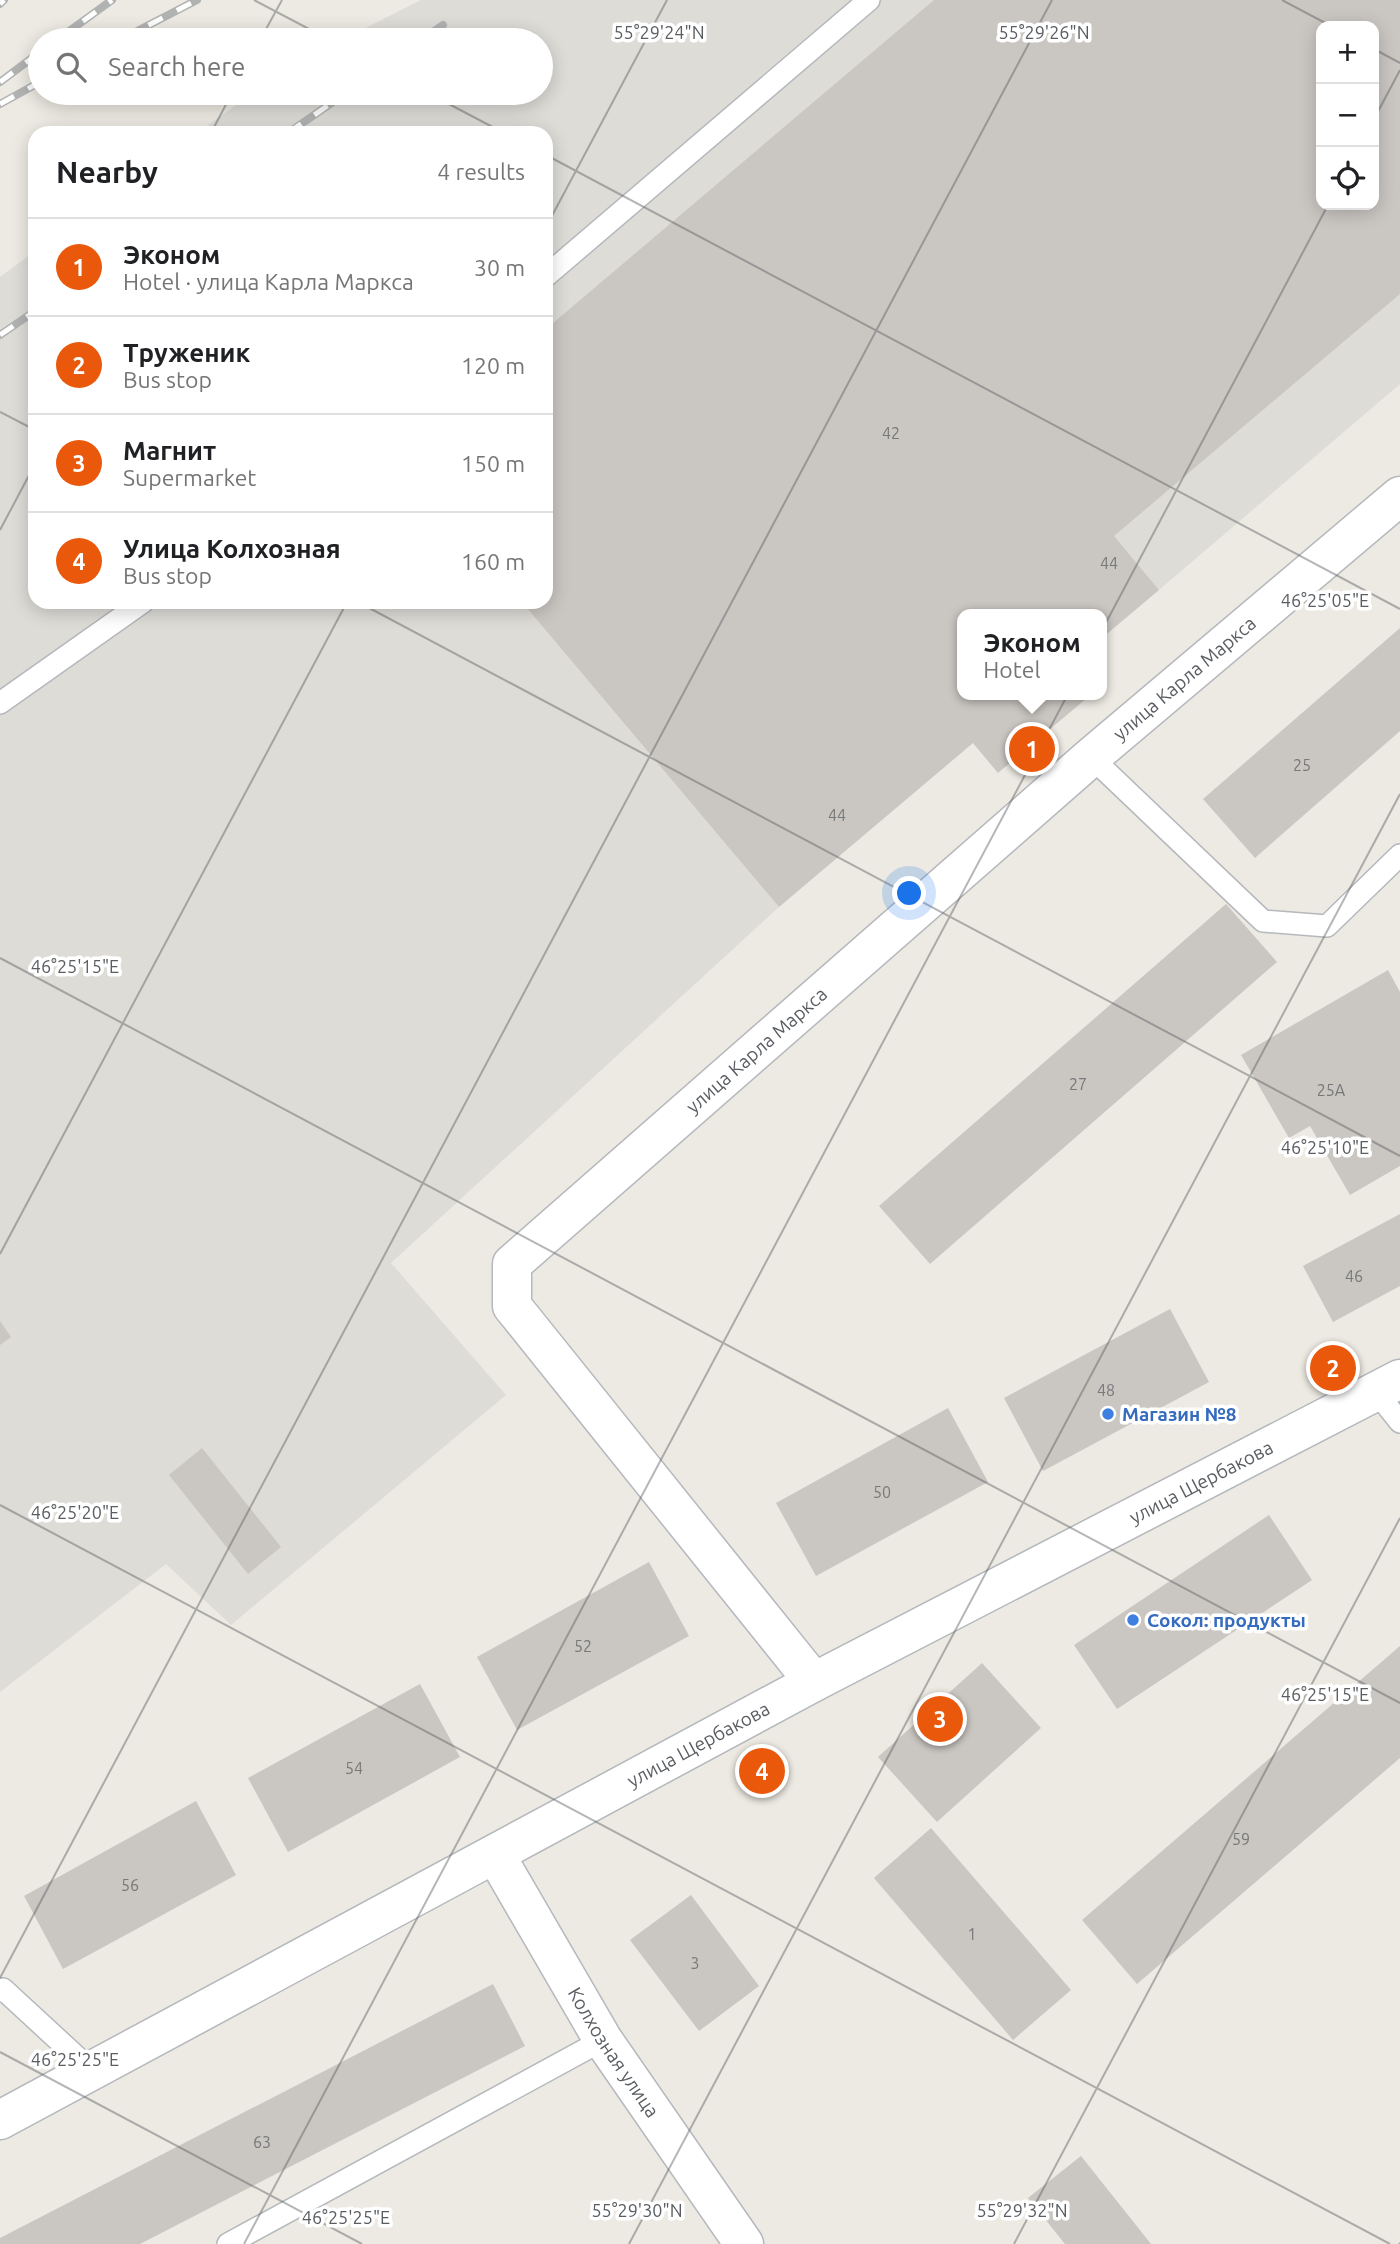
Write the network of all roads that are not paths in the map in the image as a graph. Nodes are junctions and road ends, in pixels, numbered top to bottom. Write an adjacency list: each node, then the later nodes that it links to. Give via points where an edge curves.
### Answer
1 (869, 0): 2 (lane)
2 (553, 270)
3 (1400, 496): 6 (street, улица Карла Маркса)
4 (133, 609): 5 (lane)
5 (0, 703)
6 (1091, 757): 7 (lane, via 1263,921 1327,926); 10 (street, улица Карла Маркса, via 512,1264 512,1306)
7 (1400, 855)
8 (1388, 1385): 9 (lane); 10 (street, улица Щербакова)
9 (1400, 1422)
10 (814, 1682): 11 (street, улица Щербакова)
11 (495, 1854): 13 (street, Колхозная улица); 14 (street, улица Щербакова)
12 (0, 1990): 14 (lane)
13 (603, 2040): 16 (lane); 17 (street, Колхозная улица)
14 (92, 2071): 15 (street, улица Щербакова)
15 (0, 2120)
16 (228, 2244)
17 (744, 2244)

